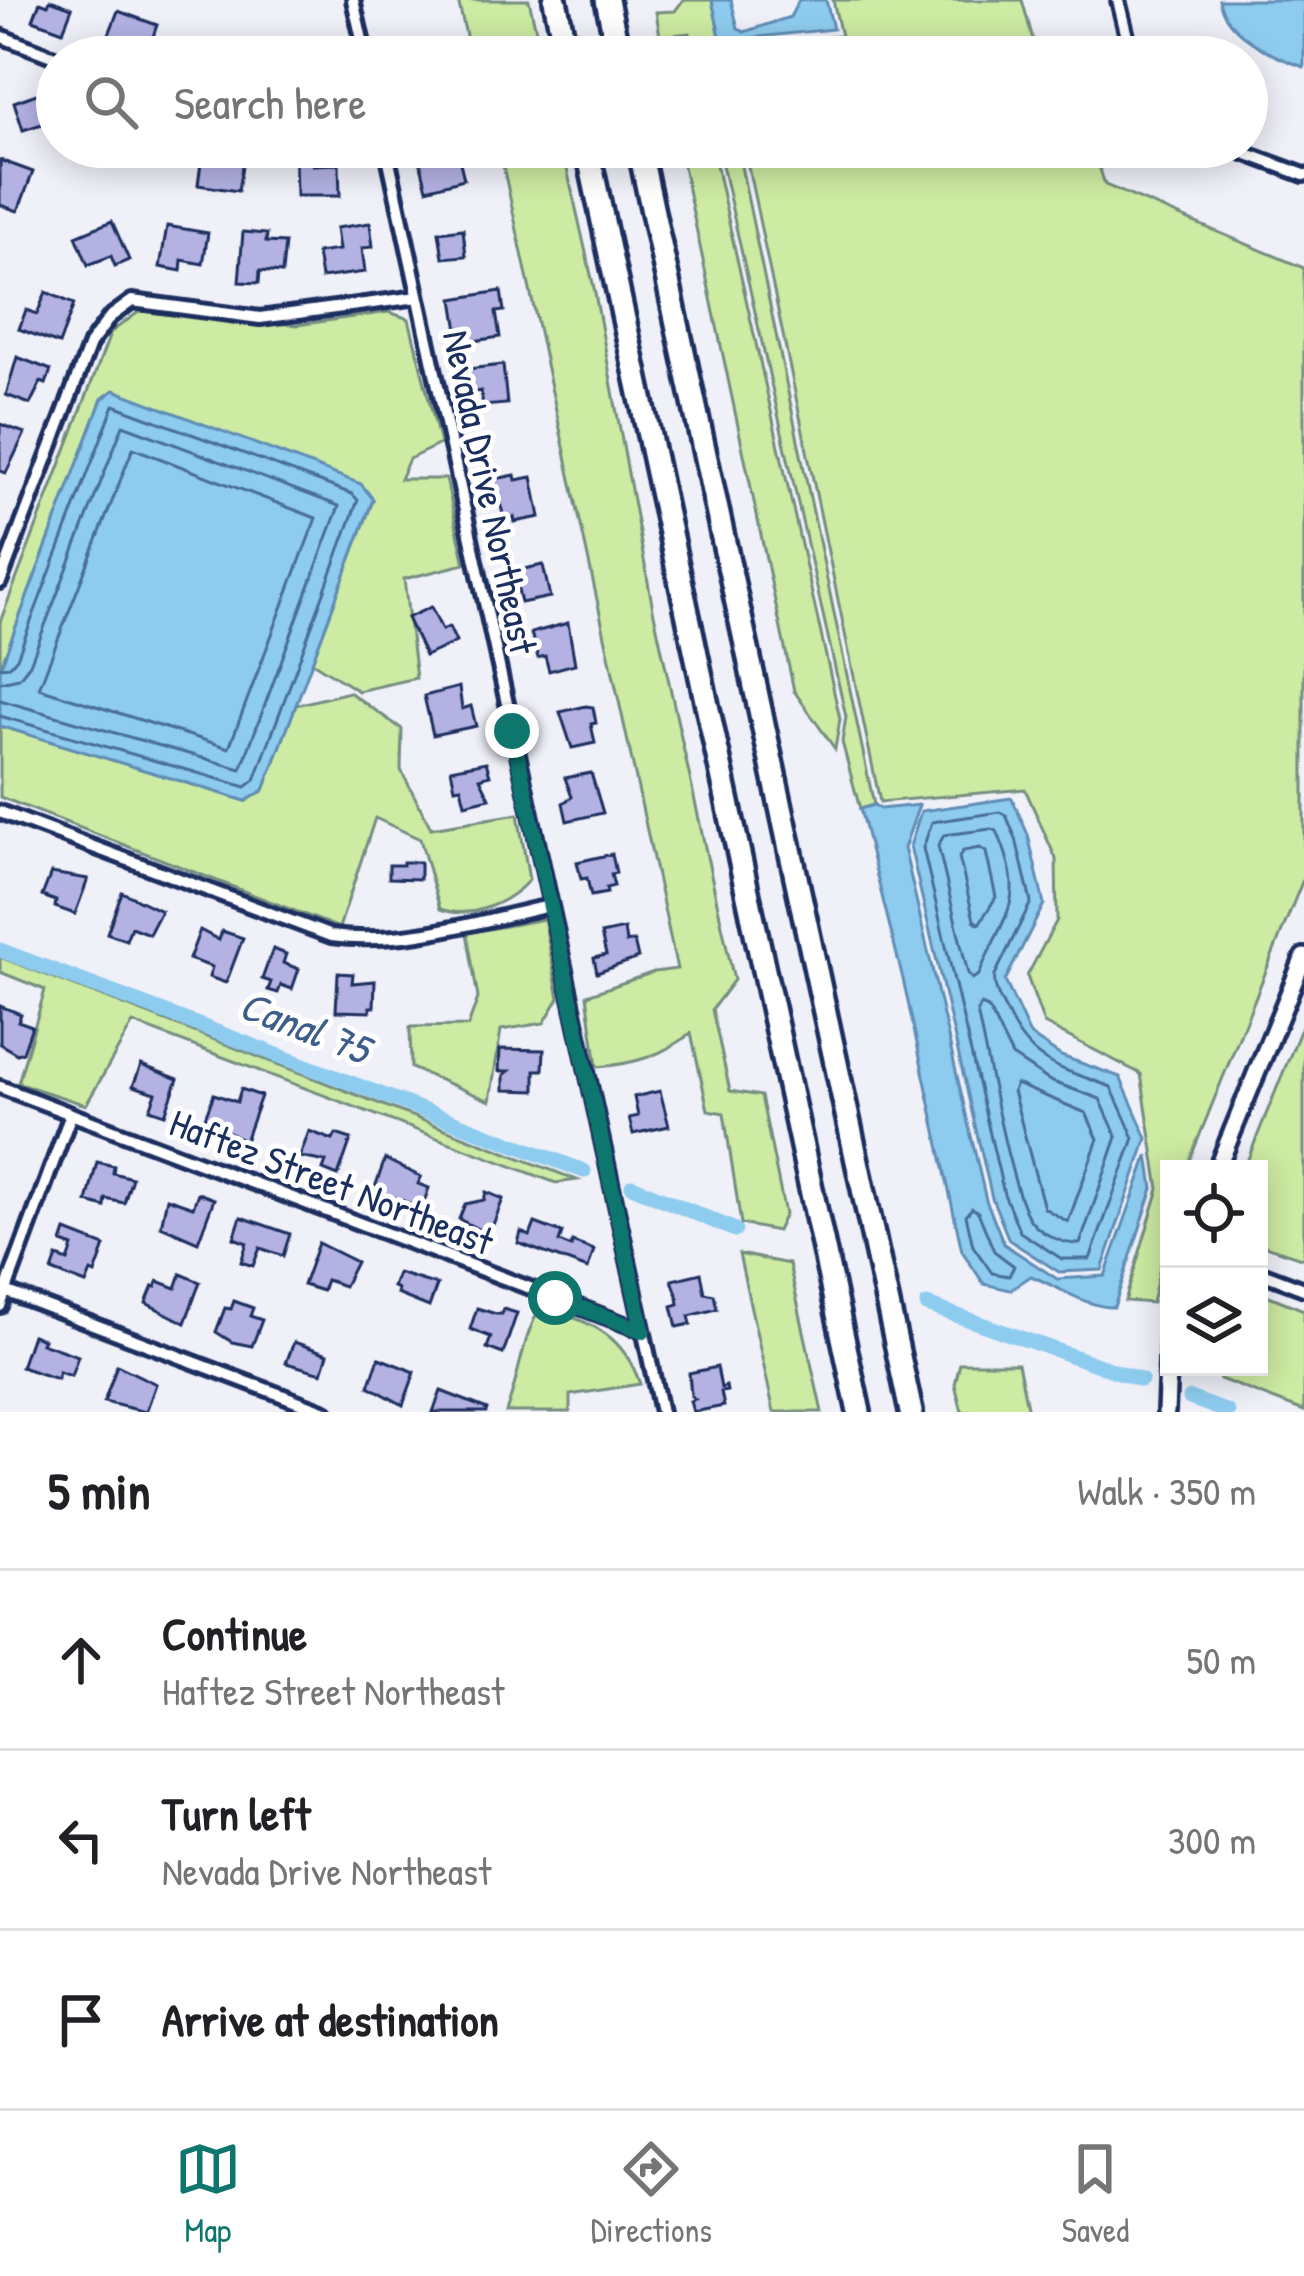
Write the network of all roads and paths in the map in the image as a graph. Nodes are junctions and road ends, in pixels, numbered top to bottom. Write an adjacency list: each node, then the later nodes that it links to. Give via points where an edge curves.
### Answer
1 (353, 0): 6 (street)
2 (555, 0): 7 (highway)
3 (607, 0): 8 (highway)
4 (1118, 0): 9 (street)
5 (0, 36): 10 (street)
6 (361, 36)
7 (563, 36)
8 (615, 36)
9 (1127, 36)
10 (36, 50)
11 (1268, 162): 15 (street)
12 (390, 168): 16 (street, Nevada Drive Northeast)
13 (592, 168): 32 (highway)
14 (644, 168): 33 (highway)
15 (1304, 175)
16 (418, 297): 17 (street, via 260,317 132,301 90,344); 19 (street, Nevada Drive Northeast)
17 (0, 582)
18 (0, 812): 19 (street, via 331,936 409,936)
19 (550, 906): 28 (street, Nevada Drive Northeast)
20 (1304, 957): 23 (street)
21 (0, 1087): 22 (street, Haftez Street Northeast)
22 (71, 1114): 26 (street); 28 (street, Haftez Street Northeast)
23 (1221, 1160)
24 (1268, 1275): 25 (street)
25 (1304, 1288)
26 (3, 1290): 27 (street); 30 (street)
27 (0, 1306)
28 (643, 1331): 31 (street, Nevada Drive Northeast)
29 (1167, 1376): 34 (street)
30 (326, 1412)
31 (661, 1412)
32 (859, 1412)
33 (911, 1412)
34 (1166, 1412)

